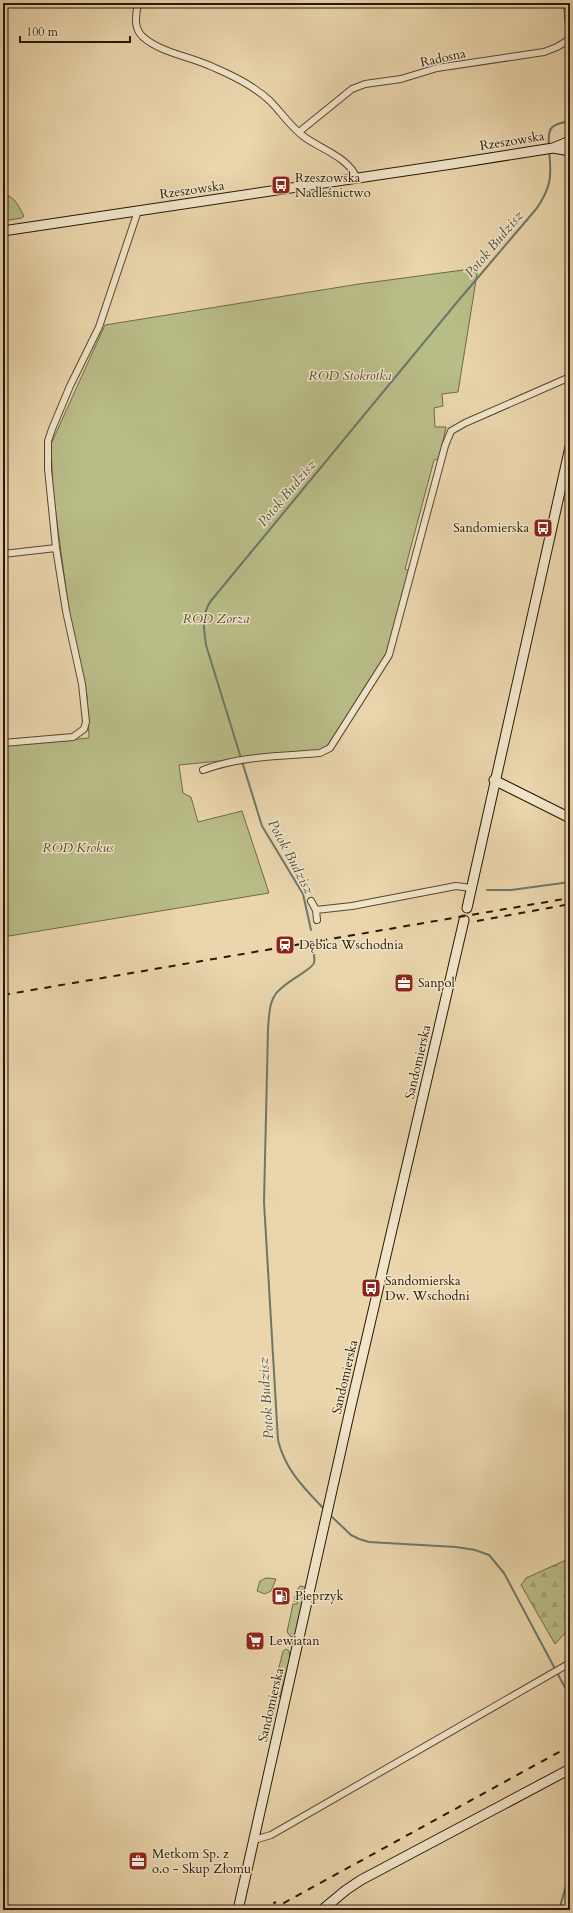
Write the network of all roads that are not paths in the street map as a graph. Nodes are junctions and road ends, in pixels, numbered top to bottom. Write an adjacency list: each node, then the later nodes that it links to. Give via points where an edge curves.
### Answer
1 (138, 3): 3 (street, via 135,19 137,30 142,36 156,46 215,67 246,85 270,101)
2 (567, 3): 3 (street, Radosna, via 570,39 557,47 544,52 437,68 401,79 358,86)
3 (299, 132): 7 (street, via 345,163)
4 (570, 141): 5 (street, Rzeszowska)
5 (548, 148): 6 (street, Rzeszowska); 7 (street, Rzeszowska)
6 (570, 151)
7 (357, 179): 8 (street, Rzeszowska)
8 (138, 211): 9 (street, Rzeszowska); 13 (street, via 104,314 70,386 48,441 48,469)
9 (3, 231)
10 (570, 377): 16 (street, via 451,431 387,660 332,745 320,753 248,759)
11 (570, 447): 12 (street)
12 (568, 466): 17 (street)
13 (56, 548): 14 (street); 15 (street, via 66,611 82,684 86,722 84,729 73,737)
14 (3, 554)
15 (3, 743)
16 (203, 770)
17 (494, 780): 18 (street); 19 (street)
18 (570, 818)
19 (471, 888): 21 (street); 22 (street, via 456,886 358,905)
20 (311, 901): 22 (street)
21 (467, 908)
22 (316, 910): 23 (street)
23 (317, 920)
24 (464, 920): 27 (street, Sandomierska)
25 (570, 1663): 27 (street, via 271,1835)
26 (570, 1769): 29 (street, via 361,1880)
27 (254, 1840): 28 (street, Sandomierska)
28 (238, 1910)
29 (322, 1910)

